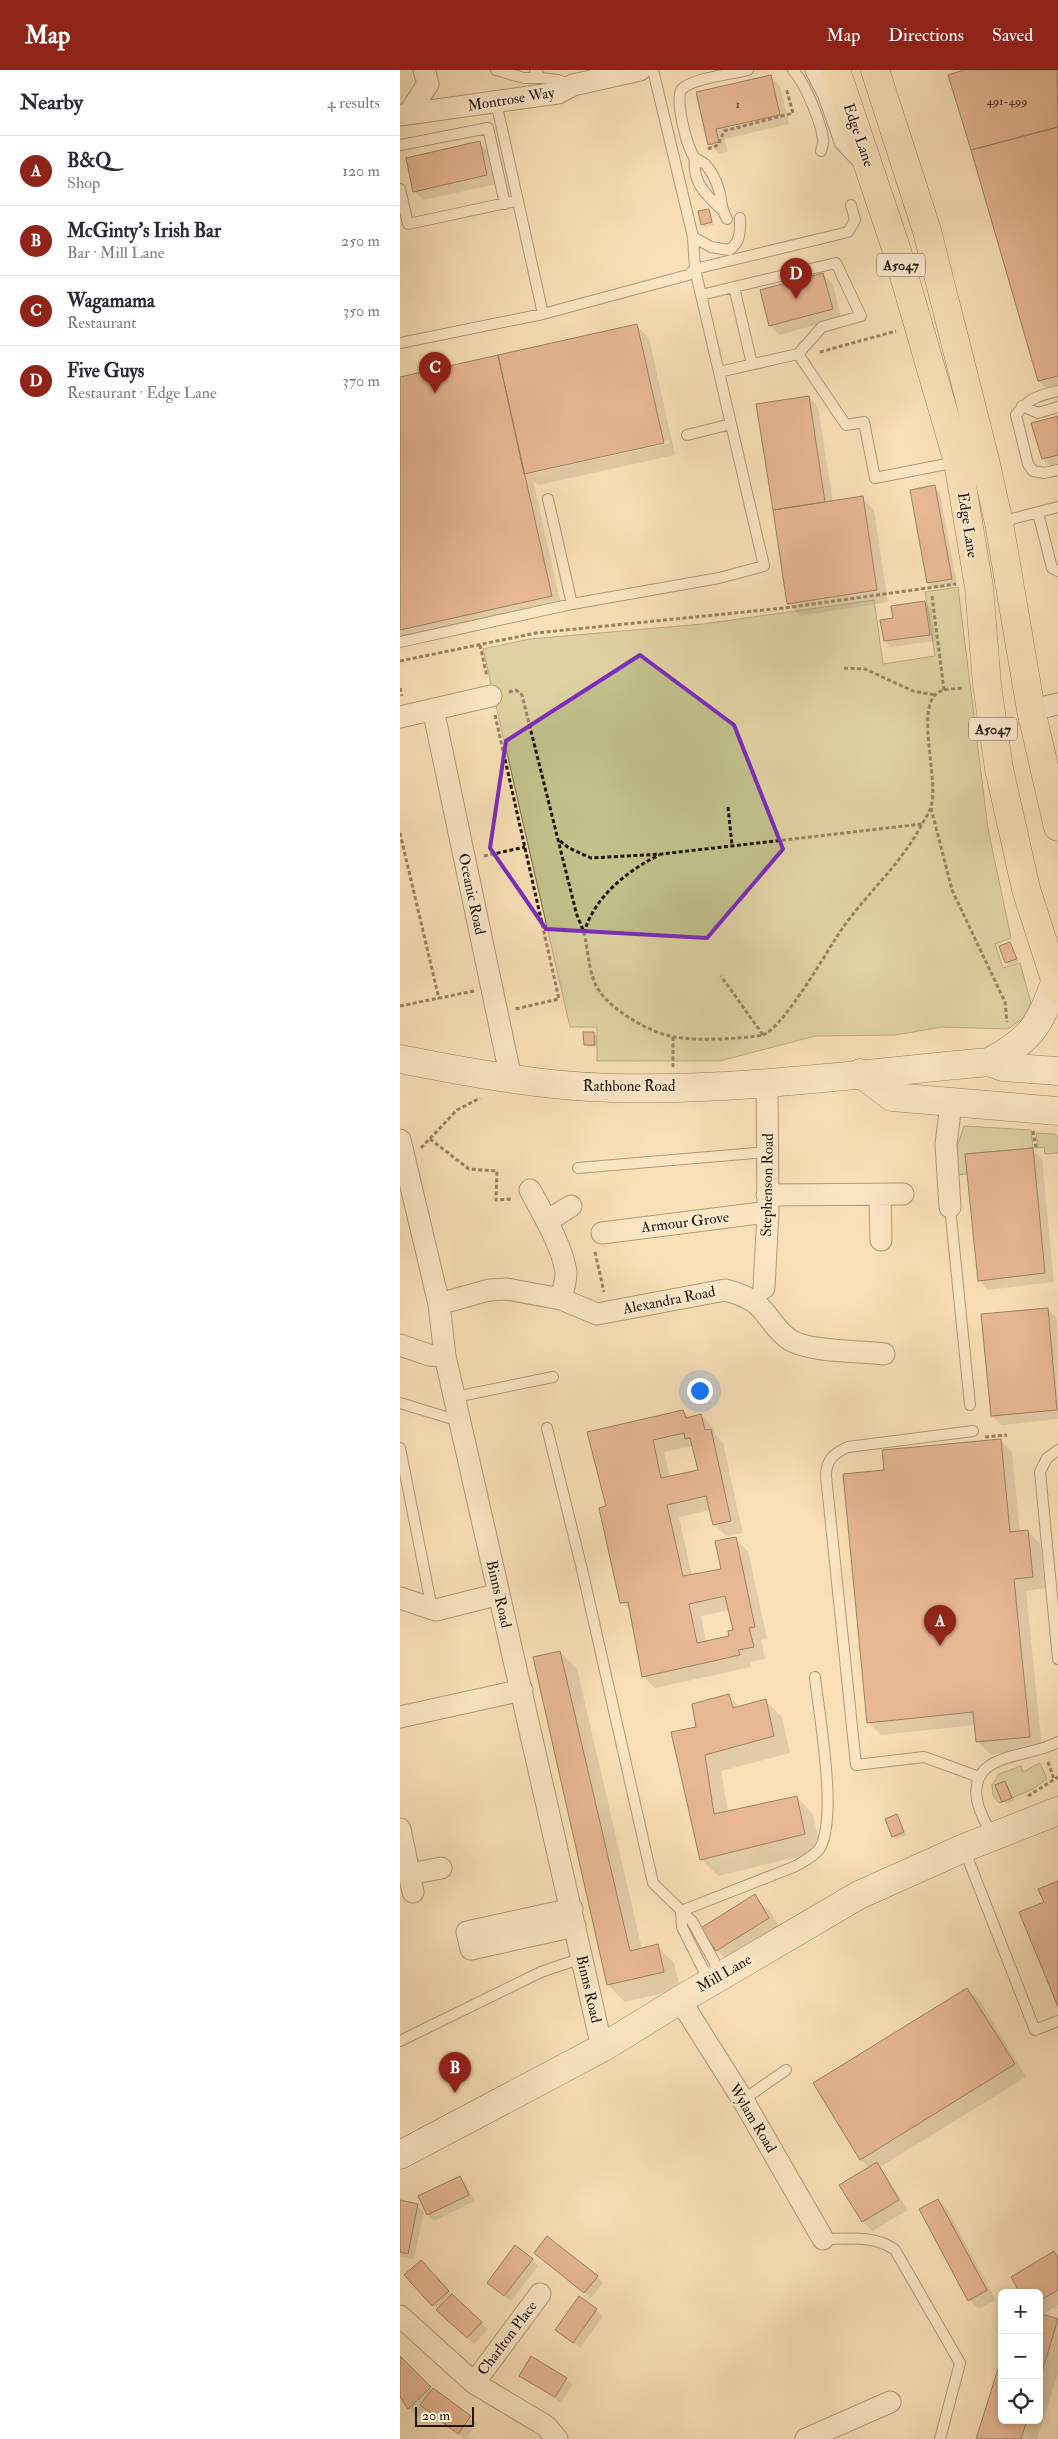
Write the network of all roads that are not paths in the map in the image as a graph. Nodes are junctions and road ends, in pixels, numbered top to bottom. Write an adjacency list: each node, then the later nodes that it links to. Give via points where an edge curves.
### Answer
1 (424, 70): 13 (street, via 428,84)
2 (496, 70): 9 (lane, via 524,78)
3 (640, 70): 11 (street, Montrose Way)
4 (653, 70): 25 (lane)
5 (748, 70): 16 (lane, via 694,82 679,93)
6 (793, 70): 10 (lane)
7 (836, 70): 17 (highway, Edge Lane / A5047)
8 (874, 70): 33 (highway, Edge Lane / A5047, via 927,230)
9 (538, 74): 11 (lane)
10 (811, 79): 15 (lane, via 824,140); 17 (street, via 828,93 845,141)
11 (573, 86): 12 (street, Montrose Way, via 558,93)
12 (496, 102): 13 (street, Montrose Way); 19 (lane)
13 (404, 114)
14 (400, 145): 20 (lane, via 488,128)
15 (821, 151)
16 (694, 155): 22 (lane, via 706,165 718,187); 22 (lane, via 693,172 706,194)
17 (870, 168): 40 (highway, Edge Lane / A5047)
18 (400, 189): 20 (lane, via 408,224)
19 (518, 201): 20 (lane); 29 (lane)
20 (505, 204)
21 (851, 205): 26 (lane, via 855,220 848,232)
22 (720, 208): 24 (lane)
23 (740, 218): 25 (lane, via 739,238 729,250 711,247)
24 (728, 219)
25 (693, 237): 26 (lane)
26 (695, 269): 28 (lane); 29 (lane, via 688,275)
27 (734, 287): 28 (lane); 31 (lane, via 836,263 861,316 822,327); 32 (lane)
28 (701, 294): 34 (lane)
29 (543, 314): 30 (lane)
30 (400, 343)
31 (799, 356): 32 (lane); 40 (lane, via 846,425 864,422 875,478)
32 (752, 364): 34 (lane)
33 (962, 369): 40 (highway, via 976,458); 45 (highway, Edge Lane / A5047)
34 (719, 372): 38 (lane)
35 (1058, 392): 36 (lane, via 1036,396)
36 (1022, 406): 37 (lane, via 1038,413); 41 (lane, via 1016,415 1028,464 1033,471)
37 (1058, 407)
38 (731, 424): 39 (lane); 47 (lane, via 764,566 719,578)
39 (687, 434)
40 (958, 462): 55 (highway, Edge Lane / A5047, via 978,581 987,685 999,769 1029,899)
41 (1058, 470)
42 (548, 499): 47 (lane)
43 (1058, 507): 44 (lane)
44 (1038, 513): 45 (lane); 46 (lane, via 1052,568)
45 (999, 523): 52 (highway, Edge Lane / A5047)
46 (1058, 571)
47 (572, 604): 48 (lane)
48 (400, 642)
49 (491, 696): 51 (street)
50 (1058, 704): 52 (street)
51 (433, 710): 53 (street); 60 (street, Oceanic Road)
52 (1031, 710): 54 (highway, Edge Lane / A5047)
53 (400, 718)
54 (1058, 827)
55 (1057, 985): 57 (main road, via 1036,1027)
56 (400, 1059): 60 (main road, Rathbone Road)
57 (990, 1062): 58 (main road, Rathbone Road, via 1003,1067); 59 (main road, Rathbone Road)
58 (1058, 1071)
59 (860, 1073): 61 (main road, Rathbone Road); 62 (main road, via 892,1098)
60 (511, 1079): 61 (main road, Rathbone Road, via 586,1087)
61 (767, 1083): 65 (street, Stephenson Road)
62 (951, 1104): 63 (main road); 72 (street, via 946,1144)
63 (1057, 1112)
64 (409, 1145): 78 (street, Binns Road)
65 (768, 1152): 66 (lane); 70 (street, Stephenson Road)
66 (578, 1168)
67 (530, 1190): 73 (street)
68 (903, 1194): 69 (street, Armour Grove)
69 (880, 1196): 70 (street, Armour Grove); 75 (street)
70 (768, 1203): 74 (street, Armour Grove); 76 (street, Stephenson Road)
71 (571, 1206): 73 (street)
72 (950, 1207): 85 (lane)
73 (547, 1221): 77 (street, via 566,1275)
74 (602, 1233)
75 (880, 1240)
76 (764, 1288)
77 (561, 1299): 78 (street, Alexandra Road, via 507,1289 489,1290); 80 (street, Alexandra Road, via 597,1314 725,1290 743,1295 758,1306 775,1328 790,1340 806,1346)
78 (439, 1304): 81 (street, Binns Road)
79 (400, 1345): 81 (street, via 430,1355)
80 (884, 1354)
81 (445, 1356): 83 (street, Binns Road)
82 (553, 1377): 83 (lane)
83 (455, 1397): 86 (street, Binns Road)
84 (400, 1403): 86 (lane)
85 (970, 1405)
86 (460, 1421): 91 (street, Binns Road)
87 (547, 1428): 105 (lane, via 653,1883)
88 (973, 1431): 99 (lane, via 848,1447 832,1455 826,1476 856,1765 924,1757)
89 (400, 1448): 93 (lane)
90 (1058, 1450): 94 (lane, via 1046,1458 1040,1472)
91 (499, 1594): 93 (street); 96 (street, Binns Road)
92 (400, 1598): 93 (street)
93 (432, 1609)
94 (1058, 1659)
95 (815, 1677): 105 (lane, via 829,1802 820,1848 796,1866)
96 (522, 1690): 97 (street); 106 (street, Binns Road)
97 (400, 1717)
98 (1058, 1742): 99 (lane, via 1043,1750 990,1763)
99 (980, 1777): 102 (lane, via 977,1800)
100 (1058, 1811): 102 (main road, Mill Lane)
101 (400, 1829): 104 (street, via 411,1883)
102 (993, 1836): 103 (main road, Mill Lane)
103 (964, 1848): 107 (main road, Mill Lane, via 858,1895); 109 (lane, via 1035,2030)
104 (441, 1868)
105 (681, 1911): 107 (lane, via 692,1921)
106 (582, 1958): 110 (lane, via 541,1972); 111 (street, Binns Road)
107 (716, 1978): 108 (main road, Mill Lane)
108 (680, 2000): 111 (main road, Mill Lane); 113 (street, Wylam Road)
109 (1058, 2021)
110 (400, 2041)
111 (602, 2048): 114 (main road, Mill Lane)
112 (786, 2070): 113 (lane)
113 (743, 2100): 115 (street, Wylam Road)
114 (400, 2155)
115 (823, 2239): 122 (lane, via 876,2240 896,2250 960,2363)
116 (540, 2294): 118 (street, Charlton Place)
117 (400, 2316): 118 (street)
118 (474, 2383): 120 (street, via 546,2426)
119 (890, 2402): 121 (street)
120 (557, 2439)
121 (806, 2439)
122 (940, 2439)

